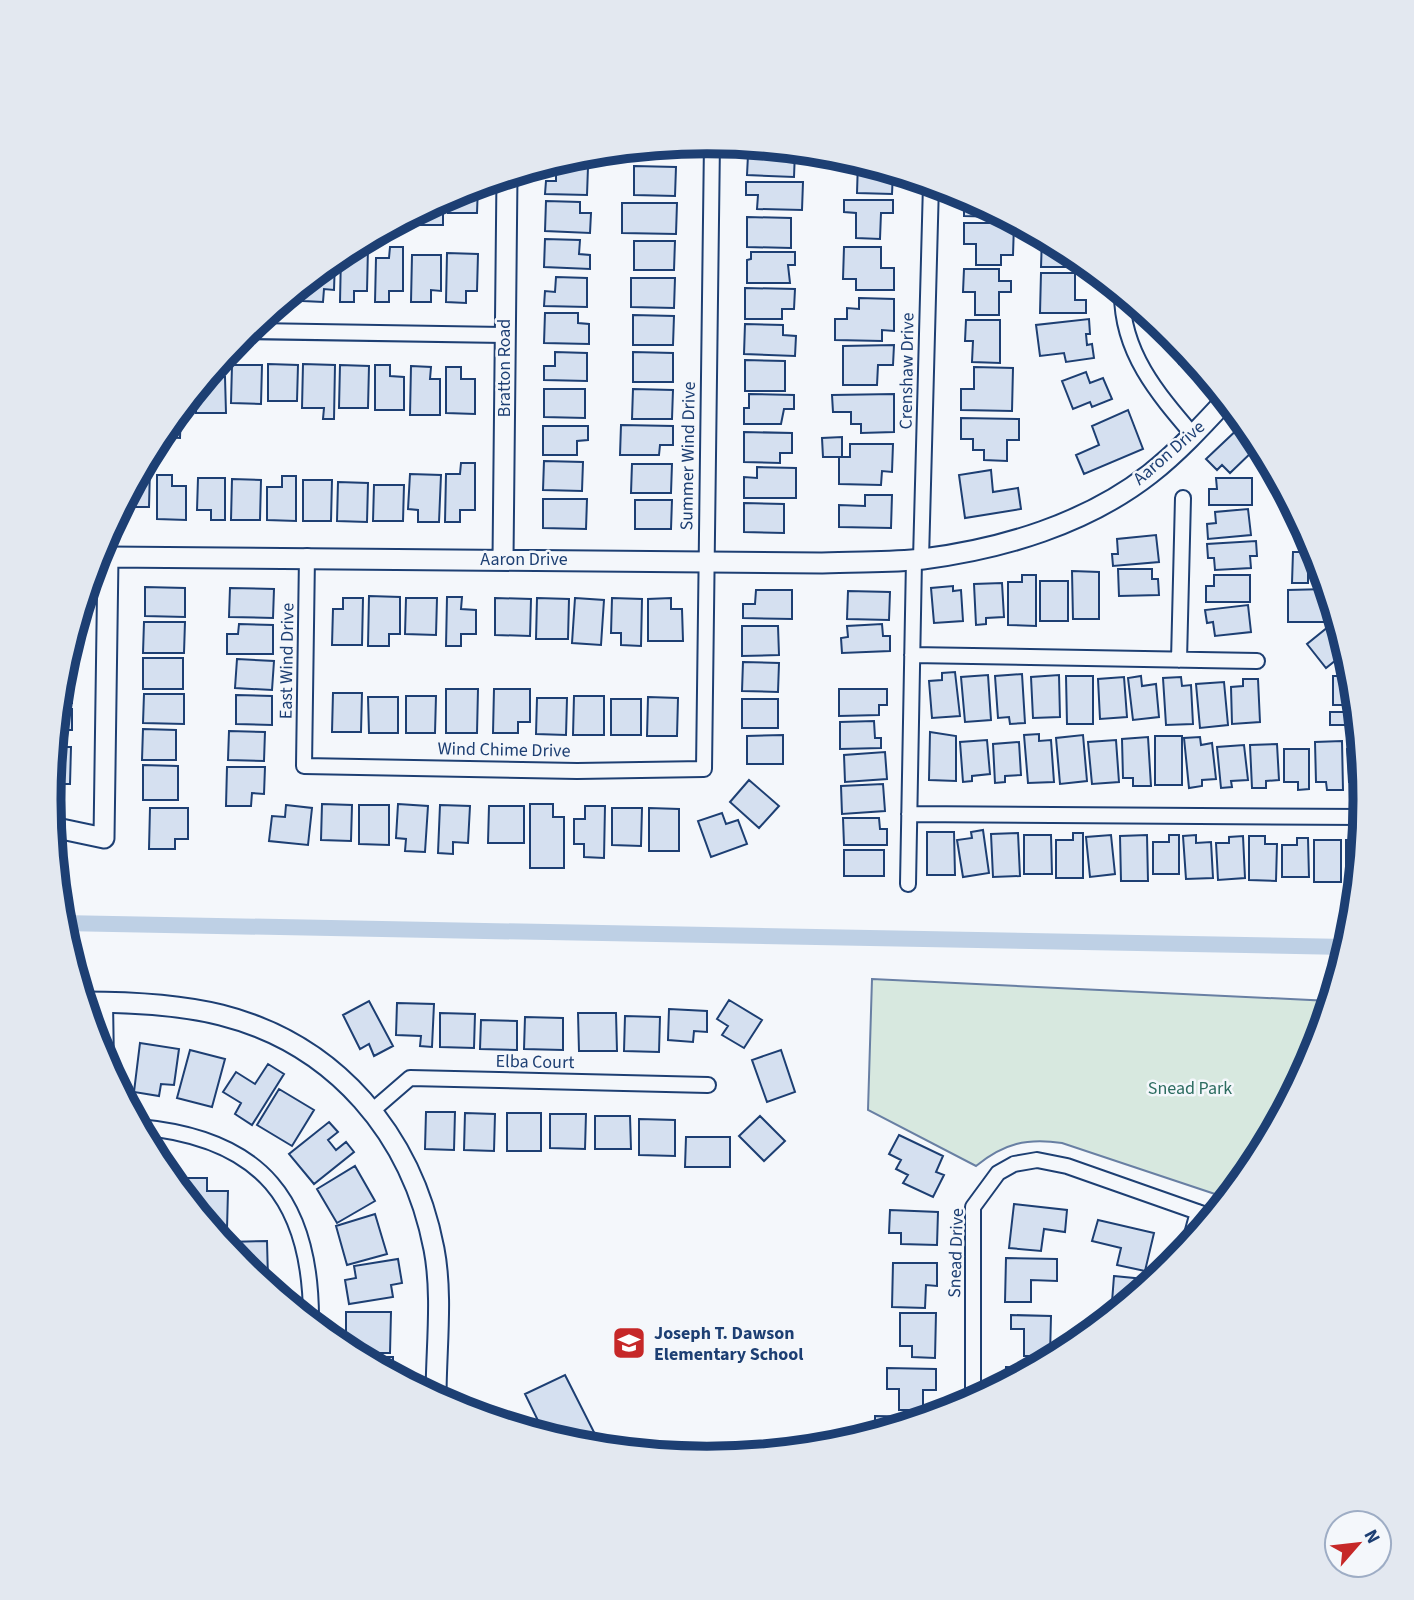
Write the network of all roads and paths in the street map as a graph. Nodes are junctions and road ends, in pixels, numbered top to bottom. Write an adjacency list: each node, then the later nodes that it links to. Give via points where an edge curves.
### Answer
1 (712, 154): 15 (street, Summer Wind Drive)
2 (507, 187): 6 (street, Bratton Road)
3 (931, 195): 14 (street, Crenshaw Drive)
4 (1125, 307): 8 (street, via 1131,343 1150,386)
5 (263, 331): 6 (street)
6 (504, 335): 13 (street, Bratton Road)
7 (1219, 407): 8 (street, Aaron Drive)
8 (1193, 435): 14 (street, Aaron Drive, via 1149,475 1096,509 1004,545)
9 (1183, 498): 17 (street)
10 (307, 556): 11 (street, Aaron Drive); 13 (street, Aaron Drive); 19 (street, East Wind Drive)
11 (109, 557)
12 (108, 559): 23 (street, Aaron Drive, via 104,838)
13 (503, 559): 15 (street, Aaron Drive)
14 (918, 560): 15 (street, Aaron Drive); 16 (street, Crenshaw Drive)
15 (705, 561): 20 (street, Summer Wind Drive)
16 (912, 655): 17 (street); 21 (street, Crenshaw Drive)
17 (1179, 660): 18 (street)
18 (1257, 661)
19 (304, 766): 20 (street, Wind Chime Drive)
20 (704, 769)
21 (909, 814): 22 (street); 24 (street, Crenshaw Drive)
22 (1352, 817)
23 (62, 829)
24 (908, 884)
25 (94, 1002): 26 (street)
26 (105, 1002): 27 (street); 29 (street, via 187,1008 257,1027 322,1063 349,1083)
27 (106, 1035)
28 (708, 1084): 29 (street, Elba Court, via 410,1078)
29 (373, 1110): 33 (street, via 413,1180 435,1251)
30 (152, 1129): 32 (street, via 205,1137 239,1153 270,1182 294,1219 307,1254)
31 (1203, 1213): 34 (street, Snead Drive, via 1067,1166 1037,1160 998,1172 973,1208)
32 (310, 1309)
33 (436, 1386)
34 (973, 1388)

